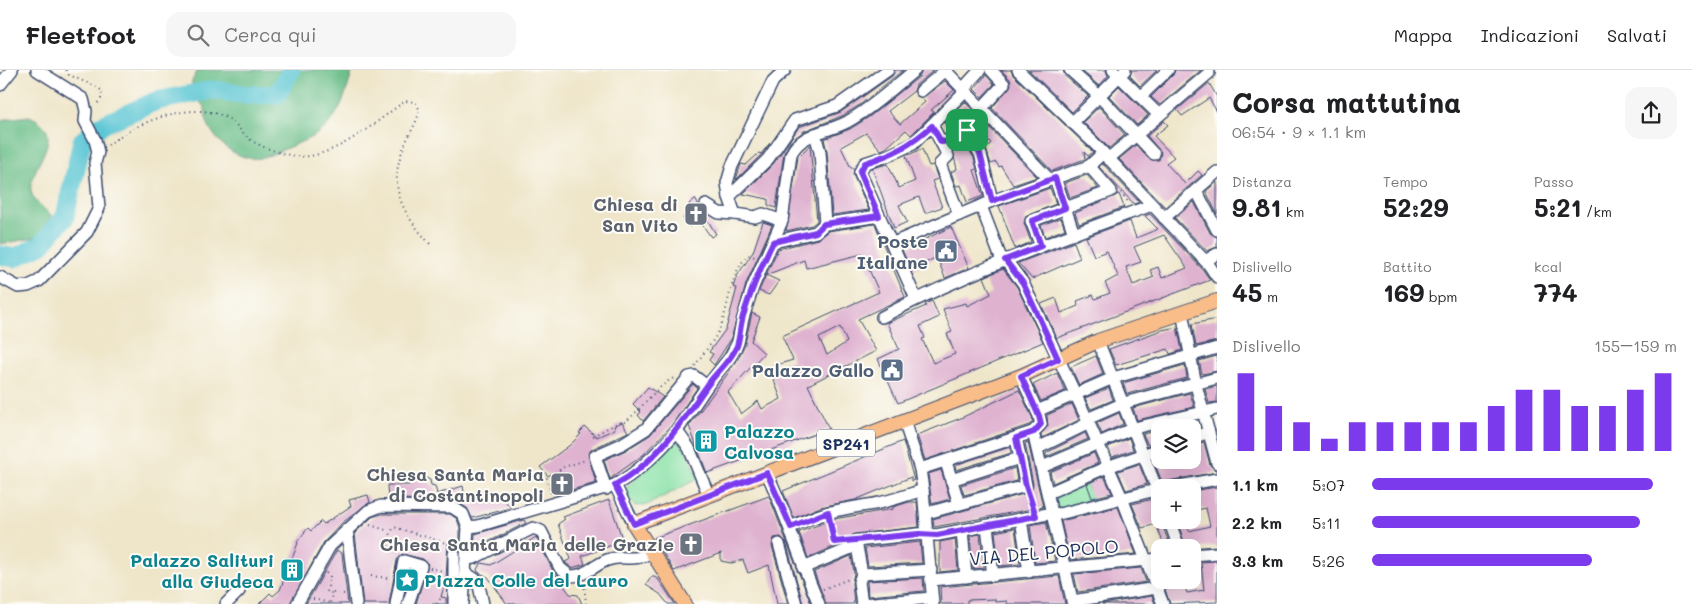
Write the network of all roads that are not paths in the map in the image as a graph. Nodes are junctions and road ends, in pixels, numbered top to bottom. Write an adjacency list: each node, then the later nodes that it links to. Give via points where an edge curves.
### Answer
1 (12, 70): 14 (street)
2 (38, 70): 53 (street, via 82,99 98,152 95,163 99,208 87,232 39,280 18,287)
3 (785, 70): 33 (street, via 769,88 732,166 726,183)
4 (888, 70): 33 (street, via 837,106 796,120 768,159)
5 (915, 70): 24 (street, via 846,122)
6 (946, 70): 15 (street); 16 (street)
7 (980, 70): 16 (street)
8 (991, 70): 19 (street, via 1004,84)
9 (1018, 70): 21 (street)
10 (1070, 70): 17 (street)
11 (1168, 70): 18 (street)
12 (1119, 72): 17 (street); 18 (street)
13 (1210, 75): 20 (street)
14 (0, 85)
15 (921, 91)
16 (964, 92): 19 (street); 22 (street)
17 (1099, 96): 21 (street); 25 (street)
18 (1141, 96): 20 (street)
19 (981, 110): 23 (street, via 981,116); 31 (street)
20 (1159, 116): 25 (street)
21 (1072, 123): 28 (street)
22 (932, 126): 26 (street); 40 (street, via 913,144 865,163 860,172)
23 (967, 130): 26 (street, via 951,141); 34 (street, via 980,154)
24 (815, 134): 43 (street, via 796,144 791,154); 44 (street, via 820,152)
25 (1136, 135): 27 (street); 28 (street)
26 (941, 142): 39 (street, via 948,156 940,164)
27 (1154, 154)
28 (1106, 156): 29 (street); 35 (street)
29 (1090, 166): 31 (street); 37 (street, via 1111,191)
30 (1215, 178): 32 (street)
31 (1052, 179): 34 (street); 37 (street)
32 (1196, 190): 41 (street); 42 (street)
33 (729, 197): 38 (street)
34 (987, 204): 39 (street); 51 (street)
35 (1152, 205): 41 (street); 46 (street)
36 (706, 206): 38 (street, via 719,213)
37 (1065, 208): 46 (street); 49 (street, via 1032,221)
38 (735, 214): 43 (street, via 755,217 763,214)
39 (960, 215): 48 (street)
40 (879, 216): 44 (street); 48 (street)
41 (1164, 218): 52 (street)
42 (1214, 218): 45 (street)
43 (782, 220): 47 (street)
44 (824, 224): 47 (street, via 816,232)
45 (1217, 230)
46 (1074, 234): 49 (street)
47 (773, 242): 67 (street, via 745,310 738,342)
48 (893, 243): 55 (street)
49 (1041, 246): 51 (street)
50 (1217, 254): 52 (street)
51 (1003, 260): 55 (street); 62 (street, via 1023,283)
52 (1205, 261): 54 (street)
53 (0, 277)
54 (1217, 277)
55 (916, 299): 58 (street)
56 (1217, 301): 57 (main road, SP241)
57 (1182, 312): 59 (main road, SP241); 61 (street)
58 (882, 317)
59 (1098, 341): 62 (main road, SP241); 64 (street)
60 (1217, 348): 61 (street)
61 (1190, 354): 64 (street); 66 (street)
62 (1058, 359): 63 (main road, SP241); 68 (street)
63 (1021, 376): 71 (street); 73 (main road, SP241)
64 (1113, 378): 68 (street); 69 (street)
65 (1217, 378): 66 (street)
66 (1196, 384): 69 (street); 72 (street)
67 (706, 388): 76 (street); 96 (street, via 694,373 646,429 595,456)
68 (1074, 394): 71 (street); 74 (street)
69 (1124, 403): 74 (street); 75 (street)
70 (1217, 409): 72 (street)
71 (1037, 411): 77 (street, via 1041,424)
72 (1205, 411): 75 (street); 78 (street)
73 (904, 420): 90 (street); 91 (main road, SP241)
74 (1088, 421): 81 (street); 82 (street)
75 (1134, 428): 81 (street); 84 (street)
76 (676, 431): 96 (street, via 643,466); 100 (street, via 689,448)
77 (1034, 432): 80 (street); 82 (street)
78 (1209, 432): 79 (street); 87 (street)
79 (1201, 435)
80 (1016, 438): 85 (street); 86 (street)
81 (1098, 442): 88 (street); 89 (street)
82 (1038, 448): 88 (street)
83 (1151, 452): 84 (street)
84 (1143, 454): 89 (street); 93 (street)
85 (1020, 458): 94 (street); 102 (street, via 1026,486)
86 (946, 462): 90 (street); 94 (street)
87 (1217, 463)
88 (1042, 467): 98 (street)
89 (1107, 467): 98 (street); 101 (street)
90 (920, 469): 97 (street)
91 (767, 473): 100 (main road, SP241); 109 (street)
92 (1217, 478): 95 (street)
93 (1154, 479)
94 (951, 480): 102 (street)
95 (1201, 481)
96 (613, 489): 106 (street); 108 (street)
97 (923, 490): 103 (street); 109 (street, via 874,504 828,512)
98 (1048, 493): 104 (street)
99 (1151, 493): 101 (street)
100 (709, 496): 106 (main road, SP241)
101 (1122, 498): 104 (street); 120 (street)
102 (959, 504): 103 (street)
103 (927, 513): 112 (street)
104 (1053, 513): 105 (street); 123 (street)
105 (1021, 519): 107 (street); 125 (street)
106 (634, 524): 115 (main road)
107 (987, 526): 111 (street); 129 (street)
108 (468, 527): 110 (street, via 463,514 452,507 381,506 368,511); 119 (street)
109 (791, 527): 122 (street)
110 (347, 529): 137 (street, via 330,546); 138 (street)
111 (962, 530): 112 (street); 130 (street)
112 (928, 536): 113 (street, via 919,534); 128 (street)
113 (856, 541): 122 (street, via 849,549); 127 (street)
114 (779, 544): 145 (street)
115 (650, 553): 119 (street, via 638,560 611,559 582,574 570,576 562,571 543,533 530,528); 144 (main road)
116 (454, 554): 141 (street)
117 (1217, 554): 118 (street)
118 (1201, 555)
119 (467, 559): 126 (street)
120 (1147, 560): 121 (street, VIA DEL POPOLO); 123 (street, VIA DEL POPOLO); 124 (street)
121 (1151, 560)
122 (803, 568): 146 (street)
123 (1065, 568): 125 (street, VIA DEL POPOLO); 135 (street)
124 (1151, 571)
125 (1029, 572): 129 (street, VIA DEL POPOLO)
126 (466, 573): 142 (street); 143 (street, via 478,581)
127 (862, 574): 128 (street, VIA DEL POPOLO); 147 (street, via 858,582)
128 (931, 575): 130 (street, VIA DEL POPOLO); 134 (street)
129 (993, 576): 130 (street, VIA DEL POPOLO)
130 (966, 577)
131 (1151, 589): 135 (street)
132 (1157, 589): 148 (street)
133 (239, 591): 136 (street)
134 (933, 601): 147 (street)
135 (1073, 602)
136 (226, 604)
137 (297, 604)
138 (356, 604)
139 (396, 604): 140 (street, via 404,561 420,566)
140 (408, 604)
141 (454, 604)
142 (463, 604)
143 (483, 604)
144 (685, 604)
145 (796, 604)
146 (819, 604)
147 (862, 604)
148 (1163, 604)

